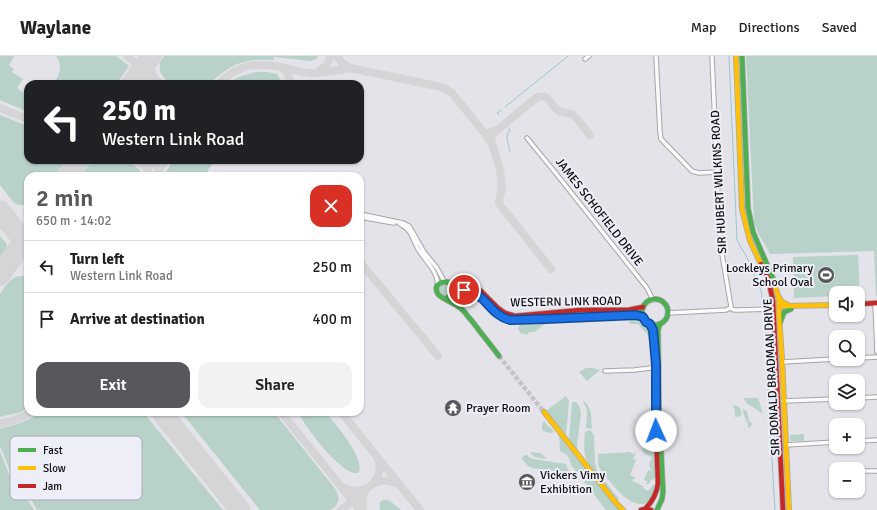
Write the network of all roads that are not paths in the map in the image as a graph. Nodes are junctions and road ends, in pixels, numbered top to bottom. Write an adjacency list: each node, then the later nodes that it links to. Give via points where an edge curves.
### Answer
1 (656, 56): 6 (street, via 661,139 692,171)
2 (712, 56): 6 (street, SIR HUBERT WILKINS ROAD)
3 (742, 56): 13 (main road, SIR DONALD BRADMAN DRIVE, via 750,216 753,232 768,264)
4 (736, 57): 16 (main road, SIR DONALD BRADMAN DRIVE, via 742,209 750,241 768,278)
5 (527, 138): 15 (street, JAMES SCHOFIELD DRIVE, via 647,288)
6 (717, 172): 22 (street, SIR HUBERT WILKINS ROAD, via 720,242)
7 (364, 215): 9 (street, via 409,226)
8 (364, 218): 10 (street, via 406,228 417,249 434,271)
9 (444, 281): 10 (main road); 11 (main road)
10 (438, 284): 14 (main road, via 438,295)
11 (452, 284): 12 (main road); 20 (main road, WESTERN LINK ROAD, via 478,287 500,311 515,316 582,310 635,310)
12 (453, 292): 14 (main road); 26 (main road, WESTERN LINK ROAD, via 464,290 476,294 496,314 510,320 636,315)
13 (777, 292): 21 (main road, via 782,302); 23 (main road, SIR DONALD BRADMAN DRIVE)
14 (445, 299): 32 (main road, via 461,308)
15 (653, 300): 20 (main road); 25 (main road, via 663,303)
16 (773, 301): 23 (main road); 24 (main road, SIR DONALD BRADMAN DRIVE)
17 (876, 303): 18 (main road); 31 (street)
18 (865, 304)
19 (829, 305): 21 (main road)
20 (643, 307): 26 (main road)
21 (791, 307): 23 (main road); 28 (main road)
22 (730, 308): 24 (street); 25 (street)
23 (779, 308): 27 (main road); 28 (main road, SIR DONALD BRADMAN DRIVE)
24 (773, 309): 27 (main road, SIR DONALD BRADMAN DRIVE)
25 (668, 313): 30 (main road)
26 (643, 317): 29 (main road)
27 (774, 320): 50 (main road, SIR DONALD BRADMAN DRIVE)
28 (779, 323): 36 (main road, SIR DONALD BRADMAN DRIVE)
29 (650, 324): 30 (main road); 37 (main road, via 653,330)
30 (660, 324): 54 (main road, via 659,408 663,492)
31 (877, 352)
32 (499, 356)
33 (877, 357): 34 (street)
34 (865, 358)
35 (829, 359): 36 (street)
36 (782, 362): 42 (main road, SIR DONALD BRADMAN DRIVE)
37 (654, 368): 38 (street); 51 (main road, via 658,490 655,499)
38 (605, 371)
39 (877, 397): 40 (street)
40 (865, 398)
41 (829, 399): 42 (street)
42 (783, 401): 47 (main road, SIR DONALD BRADMAN DRIVE)
43 (544, 412): 52 (main road)
44 (877, 440): 45 (street)
45 (865, 441)
46 (829, 442): 47 (street)
47 (786, 445): 50 (main road, via 783,448); 56 (main road, SIR DONALD BRADMAN DRIVE)
48 (865, 471): 49 (street)
49 (877, 471)
50 (782, 478): 55 (main road, SIR DONALD BRADMAN DRIVE)
51 (643, 509): 53 (main road)
52 (624, 510)
53 (650, 510)
54 (657, 510)
55 (783, 510)
56 (789, 510)

